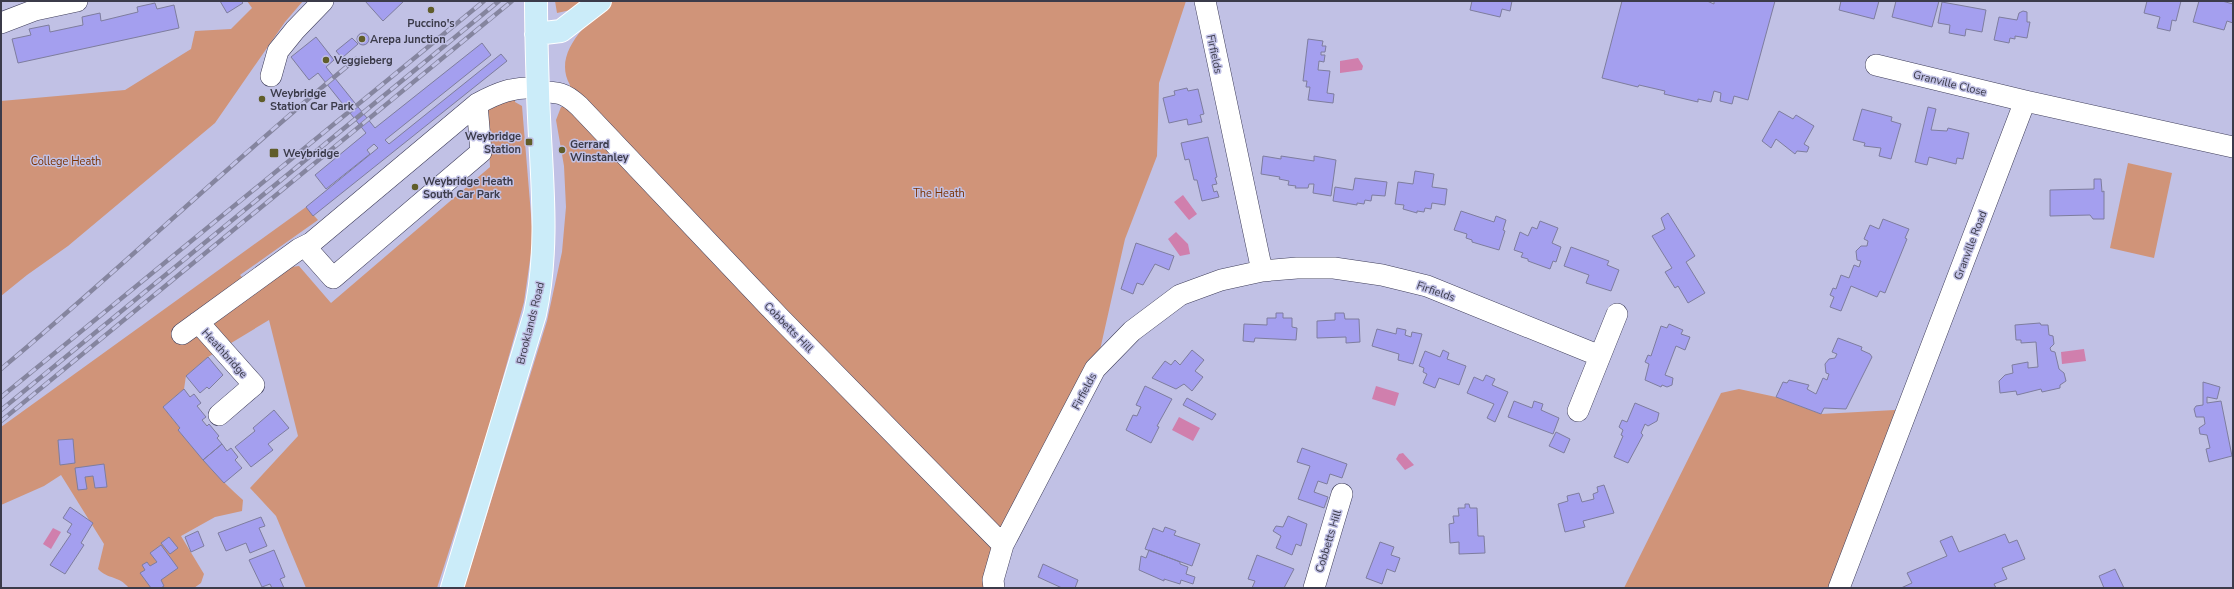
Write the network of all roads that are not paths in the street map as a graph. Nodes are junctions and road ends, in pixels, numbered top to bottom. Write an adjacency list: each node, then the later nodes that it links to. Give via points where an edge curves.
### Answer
1 (77, 1): 6 (street, via 35,10)
2 (323, 1): 9 (street, via 278,51)
3 (600, 1): 7 (main road, via 561,31)
4 (1205, 1): 15 (street, Firfields)
5 (536, 3): 7 (main road, Brooklands Road)
6 (1, 23)
7 (536, 34): 10 (main road, Brooklands Road)
8 (1876, 65): 11 (street, Granville Close)
9 (271, 76)
10 (538, 90): 12 (street, Cobbetts Hill, via 514,88); 22 (street, Cobbetts Hill, via 568,96 579,106 780,317); 23 (main road, Brooklands Road, via 545,218 543,270 535,314)
11 (2025, 101): 13 (street); 26 (street, Granville Road)
12 (477, 104): 14 (street, Cobbetts Hill); 14 (street, via 481,152 333,278 309,251)
13 (2233, 147)
14 (311, 242): 17 (street, Cobbetts Hill, via 299,248)
15 (1262, 271): 18 (street, Firfields, via 1334,268 1382,275 1427,286); 22 (street, Firfields, via 1221,280 1180,295 1132,331 1095,369)
16 (1617, 314): 18 (street)
17 (190, 328): 20 (street, Heathbridge, via 254,385)
18 (1600, 356): 19 (street)
19 (1578, 411)
20 (219, 416)
21 (1342, 494): 25 (street, Cobbetts Hill)
22 (1003, 545): 24 (street, via 993,580)
23 (452, 588)
24 (994, 588)
25 (1314, 588)
26 (1839, 588)

